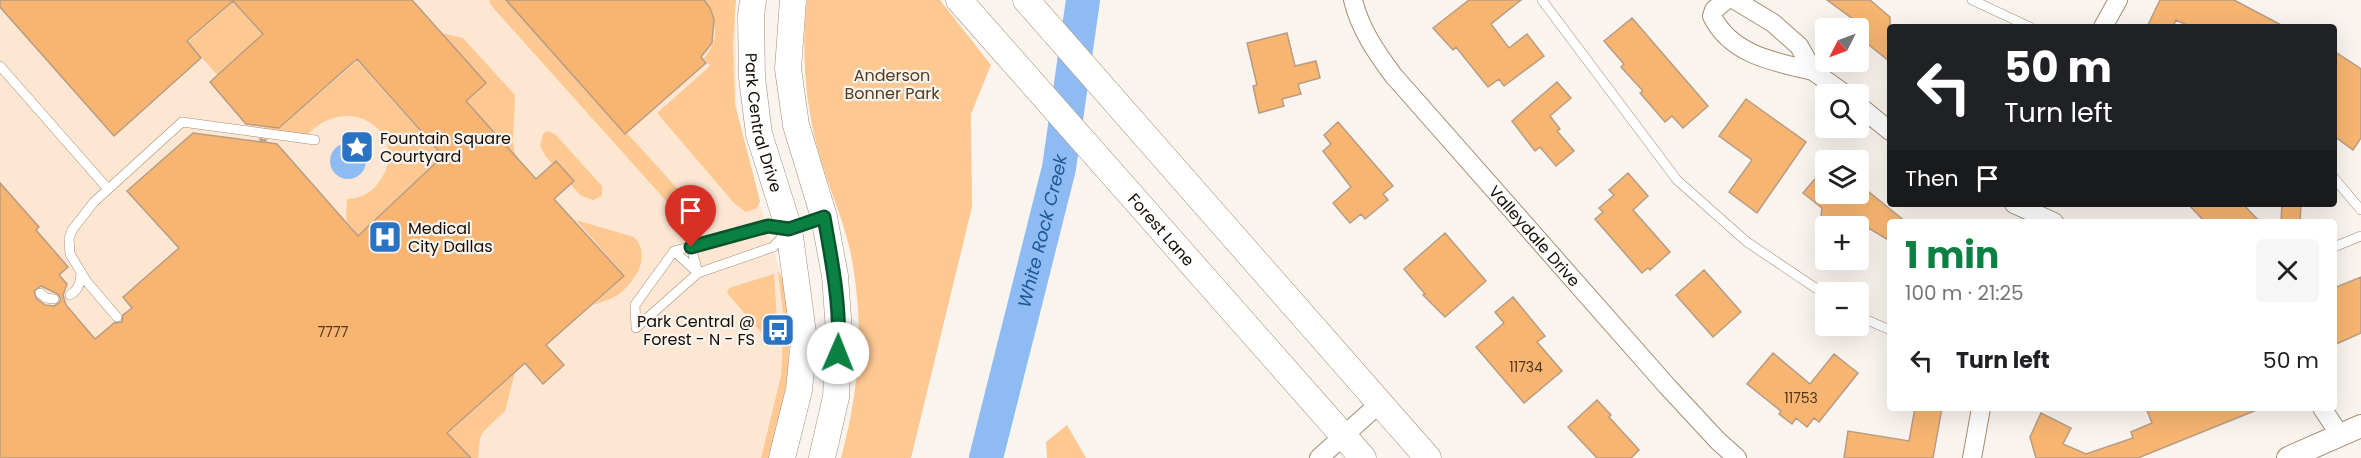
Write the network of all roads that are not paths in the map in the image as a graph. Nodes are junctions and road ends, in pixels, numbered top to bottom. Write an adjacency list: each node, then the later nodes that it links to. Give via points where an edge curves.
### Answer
1 (753, 0): 25 (main road, Park Central Drive, via 752,78 759,134)
2 (1026, 0): 39 (main road)
3 (1353, 0): 50 (street, Valleydale Drive, via 1371,45 1393,75 1667,386)
4 (1542, 0): 32 (lane, via 1677,180 1747,242)
5 (1726, 0): 14 (street, via 1712,16 1732,42 1764,59)
6 (1735, 0): 14 (street, via 1773,23 1799,46)
7 (1972, 0): 11 (lane)
8 (2118, 0): 12 (street)
9 (793, 4): 23 (main road, Park Central Drive, via 788,69 796,125)
10 (965, 7): 44 (main road, Forest Lane)
11 (2024, 24)
12 (2105, 24)
13 (0, 66): 20 (lane)
14 (1813, 71): 15 (street)
15 (1831, 84)
16 (1869, 114): 17 (street)
17 (1887, 129)
18 (315, 140): 20 (lane, via 182,122)
19 (2337, 182): 22 (lane)
20 (108, 189): 30 (lane, via 82,214 69,239 70,254)
21 (2020, 209): 24 (street)
22 (2361, 210)
23 (824, 217): 25 (main road); 46 (main road, Park Central Drive, via 835,276 839,331 836,397)
24 (2046, 219)
25 (789, 229): 28 (lane, via 768,226); 31 (lane, via 773,247); 45 (main road, Park Central Drive, via 804,340 799,390)
26 (2361, 236): 27 (lane)
27 (2337, 246)
28 (691, 247): 29 (lane); 31 (lane)
29 (674, 251): 31 (lane); 31 (lane, via 635,305 636,328)
30 (81, 273): 34 (lane, via 81,283); 36 (lane)
31 (698, 273)
32 (1815, 288)
33 (40, 294): 35 (lane)
34 (70, 295)
35 (54, 299)
36 (117, 316)
37 (1869, 321): 38 (lane)
38 (1887, 329)
39 (1380, 404): 44 (street); 49 (main road)
40 (1980, 411): 51 (street)
41 (2324, 411): 43 (street)
42 (2361, 426): 43 (street)
43 (2340, 435): 52 (street)
44 (1344, 436): 47 (street); 48 (main road, Forest Lane)
45 (782, 458)
46 (822, 458)
47 (1319, 458)
48 (1364, 458)
49 (1428, 458)
50 (1737, 458)
51 (1972, 458)
52 (2288, 458)

